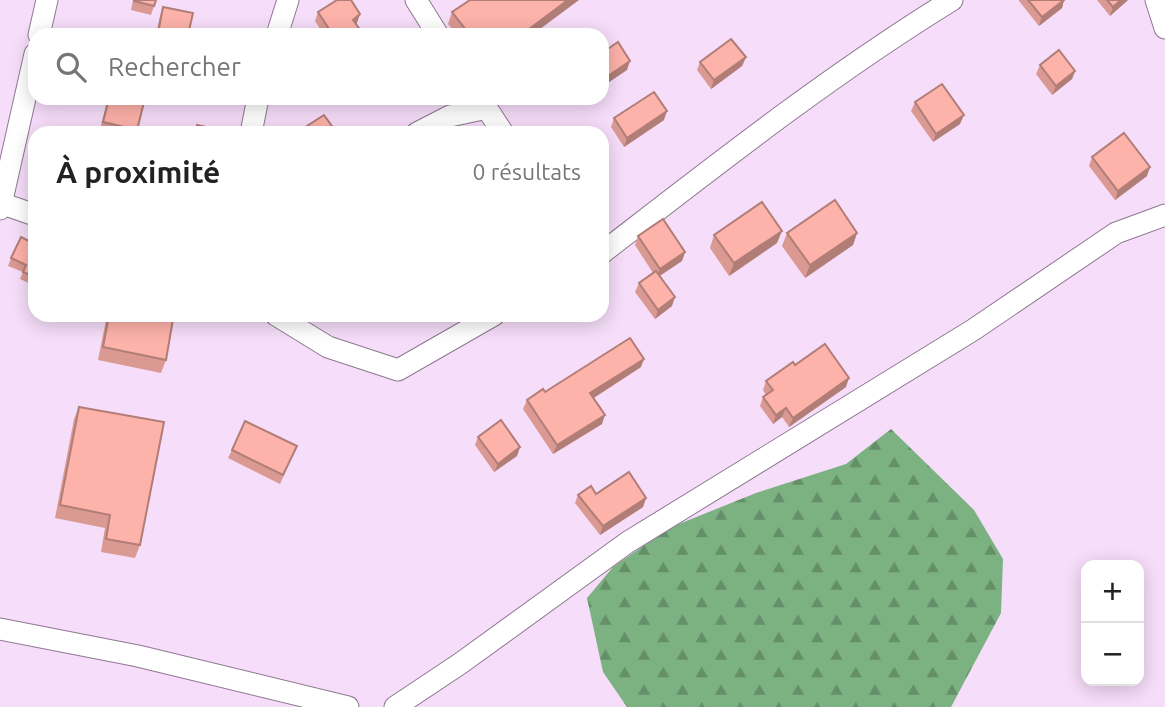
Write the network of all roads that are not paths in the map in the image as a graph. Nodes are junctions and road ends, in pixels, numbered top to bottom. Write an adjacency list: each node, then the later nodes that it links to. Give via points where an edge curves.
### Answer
1 (47, 0): 6 (street)
2 (288, 0): 7 (street)
3 (416, 0): 8 (street)
4 (952, 0): 20 (street, via 750,139)
5 (1156, 0): 9 (street)
6 (41, 28)
7 (279, 28)
8 (434, 28)
9 (1165, 28)
10 (28, 84): 17 (street)
11 (257, 105): 14 (street)
12 (478, 105): 15 (street)
13 (484, 105): 16 (street)
14 (252, 126)
15 (431, 126)
16 (498, 126)
17 (0, 205): 18 (street)
18 (28, 213)
19 (1165, 215): 25 (street, via 1116,233 973,330 628,542)
20 (609, 248)
21 (287, 322): 22 (street, via 328,347 398,370)
22 (482, 322)
23 (0, 629): 24 (street, via 138,656)
24 (348, 707)
25 (395, 707)

